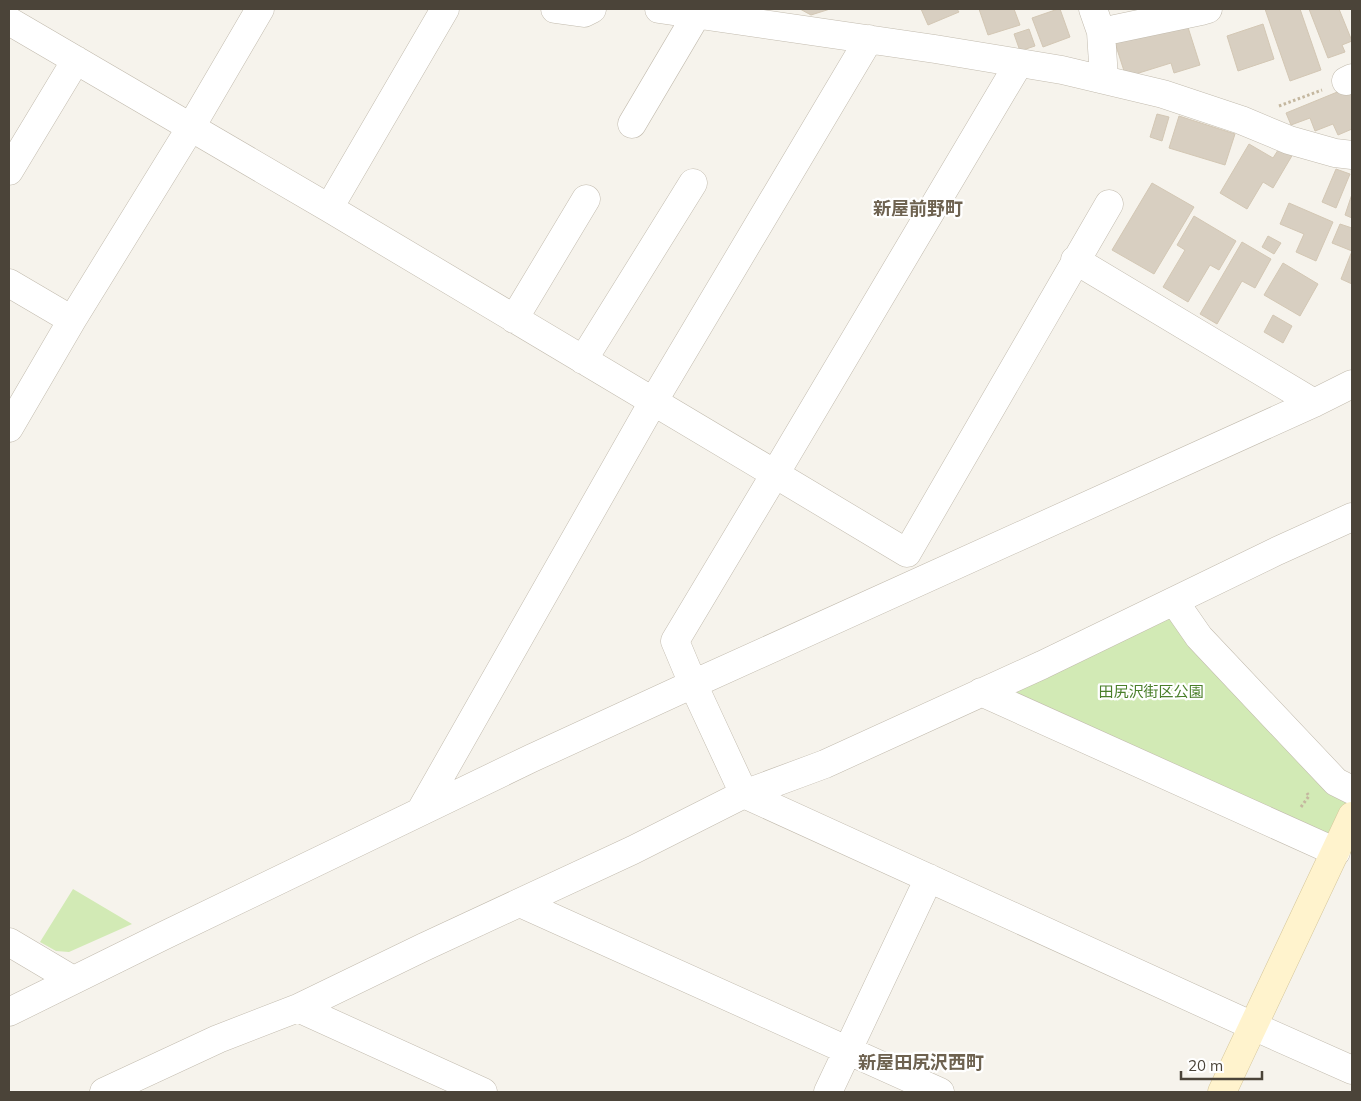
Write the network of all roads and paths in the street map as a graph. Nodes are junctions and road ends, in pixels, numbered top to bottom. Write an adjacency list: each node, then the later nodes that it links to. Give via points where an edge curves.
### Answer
1 (260, 9): 17 (street)
2 (445, 9): 23 (street)
3 (555, 9): 4 (street, via 584,13)
4 (592, 9)
5 (659, 9): 7 (street)
6 (1208, 9): 9 (street)
7 (697, 14): 10 (street); 16 (street)
8 (9, 20): 11 (street)
9 (1097, 20): 13 (street)
10 (869, 39): 12 (street); 30 (street)
11 (76, 60): 17 (street); 19 (street)
12 (1020, 63): 13 (street); 33 (street)
13 (1104, 79): 15 (street, via 1163,94)
14 (1349, 79): 15 (path)
15 (1241, 120): 18 (street, via 1290,140 1335,153)
16 (632, 124)
17 (191, 127): 23 (street); 27 (street)
18 (1352, 154)
19 (9, 171)
20 (693, 183): 28 (street)
21 (586, 199): 26 (street)
22 (1108, 204): 24 (street)
23 (329, 208): 26 (street)
24 (1075, 260): 31 (street); 33 (street, via 907,554)
25 (9, 283): 27 (street)
26 (514, 319): 28 (street)
27 (72, 320): 32 (street)
28 (583, 360): 30 (street)
29 (1352, 384): 31 (street)
30 (653, 402): 33 (street); 42 (street)
31 (1314, 403): 36 (street)
32 (9, 428)
33 (776, 474): 36 (street, via 675,641)
34 (1352, 517): 35 (street)
35 (1174, 601): 37 (street); 39 (street, via 1199,637 1336,782)
36 (693, 684): 40 (street); 42 (street)
37 (981, 692): 40 (street, via 825,764); 43 (street)
38 (1305, 789): 41 (path, via 1309,796)
39 (1352, 790)
40 (744, 794): 44 (street); 45 (street)
41 (1300, 809)
42 (420, 812): 47 (street)
43 (1347, 833): 50 (street)
44 (929, 878): 50 (street); 51 (street)
45 (520, 902): 48 (street); 51 (street)
46 (9, 942): 47 (street)
47 (73, 980): 49 (street)
48 (298, 1008): 53 (street, via 218,1039); 54 (street)
49 (9, 1012)
50 (1253, 1026): 52 (street); 57 (street)
51 (847, 1050): 55 (street); 56 (street)
52 (1352, 1070)
53 (104, 1092)
54 (484, 1092)
55 (828, 1092)
56 (940, 1092)
57 (1222, 1092)

